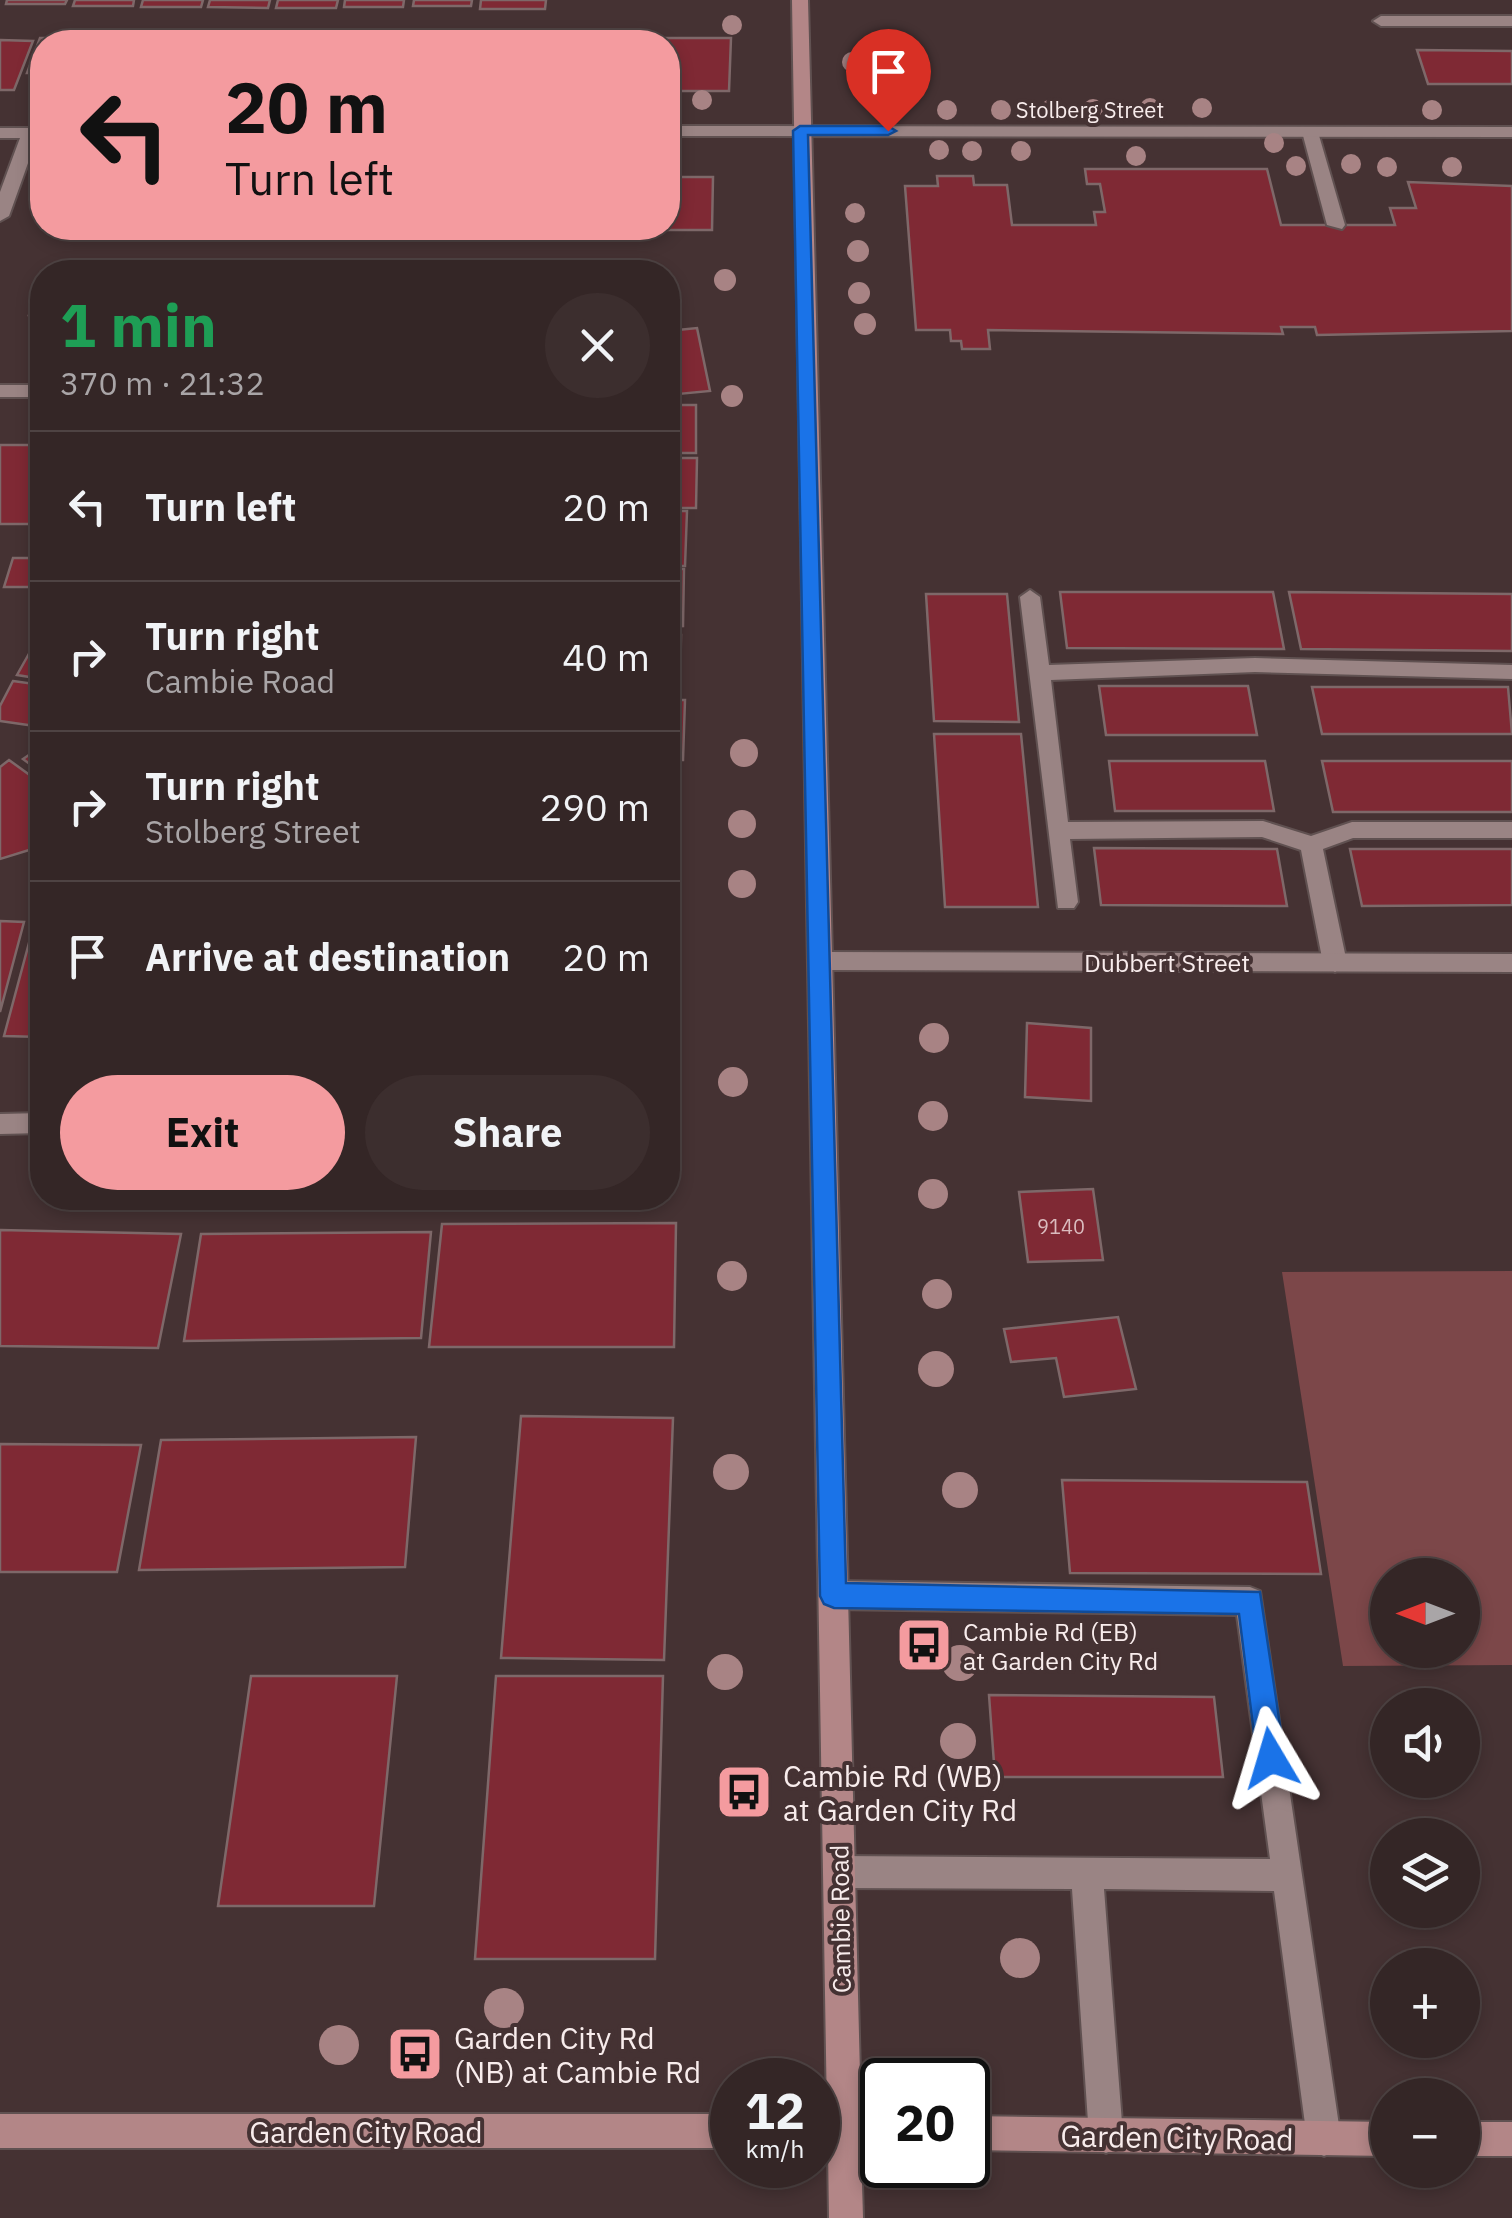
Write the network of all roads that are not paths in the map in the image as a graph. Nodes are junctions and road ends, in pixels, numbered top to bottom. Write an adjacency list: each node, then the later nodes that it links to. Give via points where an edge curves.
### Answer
1 (800, 0): 7 (main road, Cambie Road)
2 (1508, 0): 3 (street)
3 (1512, 12)
4 (1381, 21): 5 (street)
5 (1512, 22)
6 (680, 131): 7 (street, Stolberg Street)
7 (800, 131): 8 (street, Stolberg Street); 24 (main road, Cambie Road)
8 (1310, 132): 9 (street, Stolberg Street); 14 (street)
9 (1512, 132)
10 (0, 133): 11 (street)
11 (30, 133)
12 (30, 147): 13 (street)
13 (0, 216)
14 (1336, 225)
15 (30, 391): 16 (street)
16 (0, 392)
17 (1030, 597): 19 (street)
18 (1512, 672): 19 (street, via 1255,666)
19 (1038, 673): 21 (street)
20 (1512, 830): 22 (street, via 1352,830)
21 (1057, 831): 22 (street, via 1263,829); 23 (street)
22 (1310, 846): 25 (street)
23 (1066, 902)
24 (821, 961): 25 (street, Dubbert Street); 29 (main road, Cambie Road)
25 (1335, 963): 26 (street, Dubbert Street)
26 (1512, 963)
27 (0, 1124): 28 (street)
28 (30, 1124)
29 (834, 1596): 30 (main road, Cambie Road); 32 (street, via 1250,1601)
30 (838, 1872): 31 (street); 33 (main road, Cambie Road)
31 (1087, 1874): 32 (street); 37 (street)
32 (1287, 1875): 38 (street)
33 (833, 2058)
34 (0, 2131): 35 (main road, Garden City Road)
35 (710, 2131)
36 (990, 2133): 37 (main road, Garden City Road)
37 (1106, 2136): 38 (main road, Garden City Road)
38 (1324, 2138): 39 (main road, Garden City Road)
39 (1370, 2138)
40 (1480, 2138): 41 (main road)
41 (1512, 2138)
42 (840, 2183): 43 (main road, Cambie Road)
43 (846, 2218)

